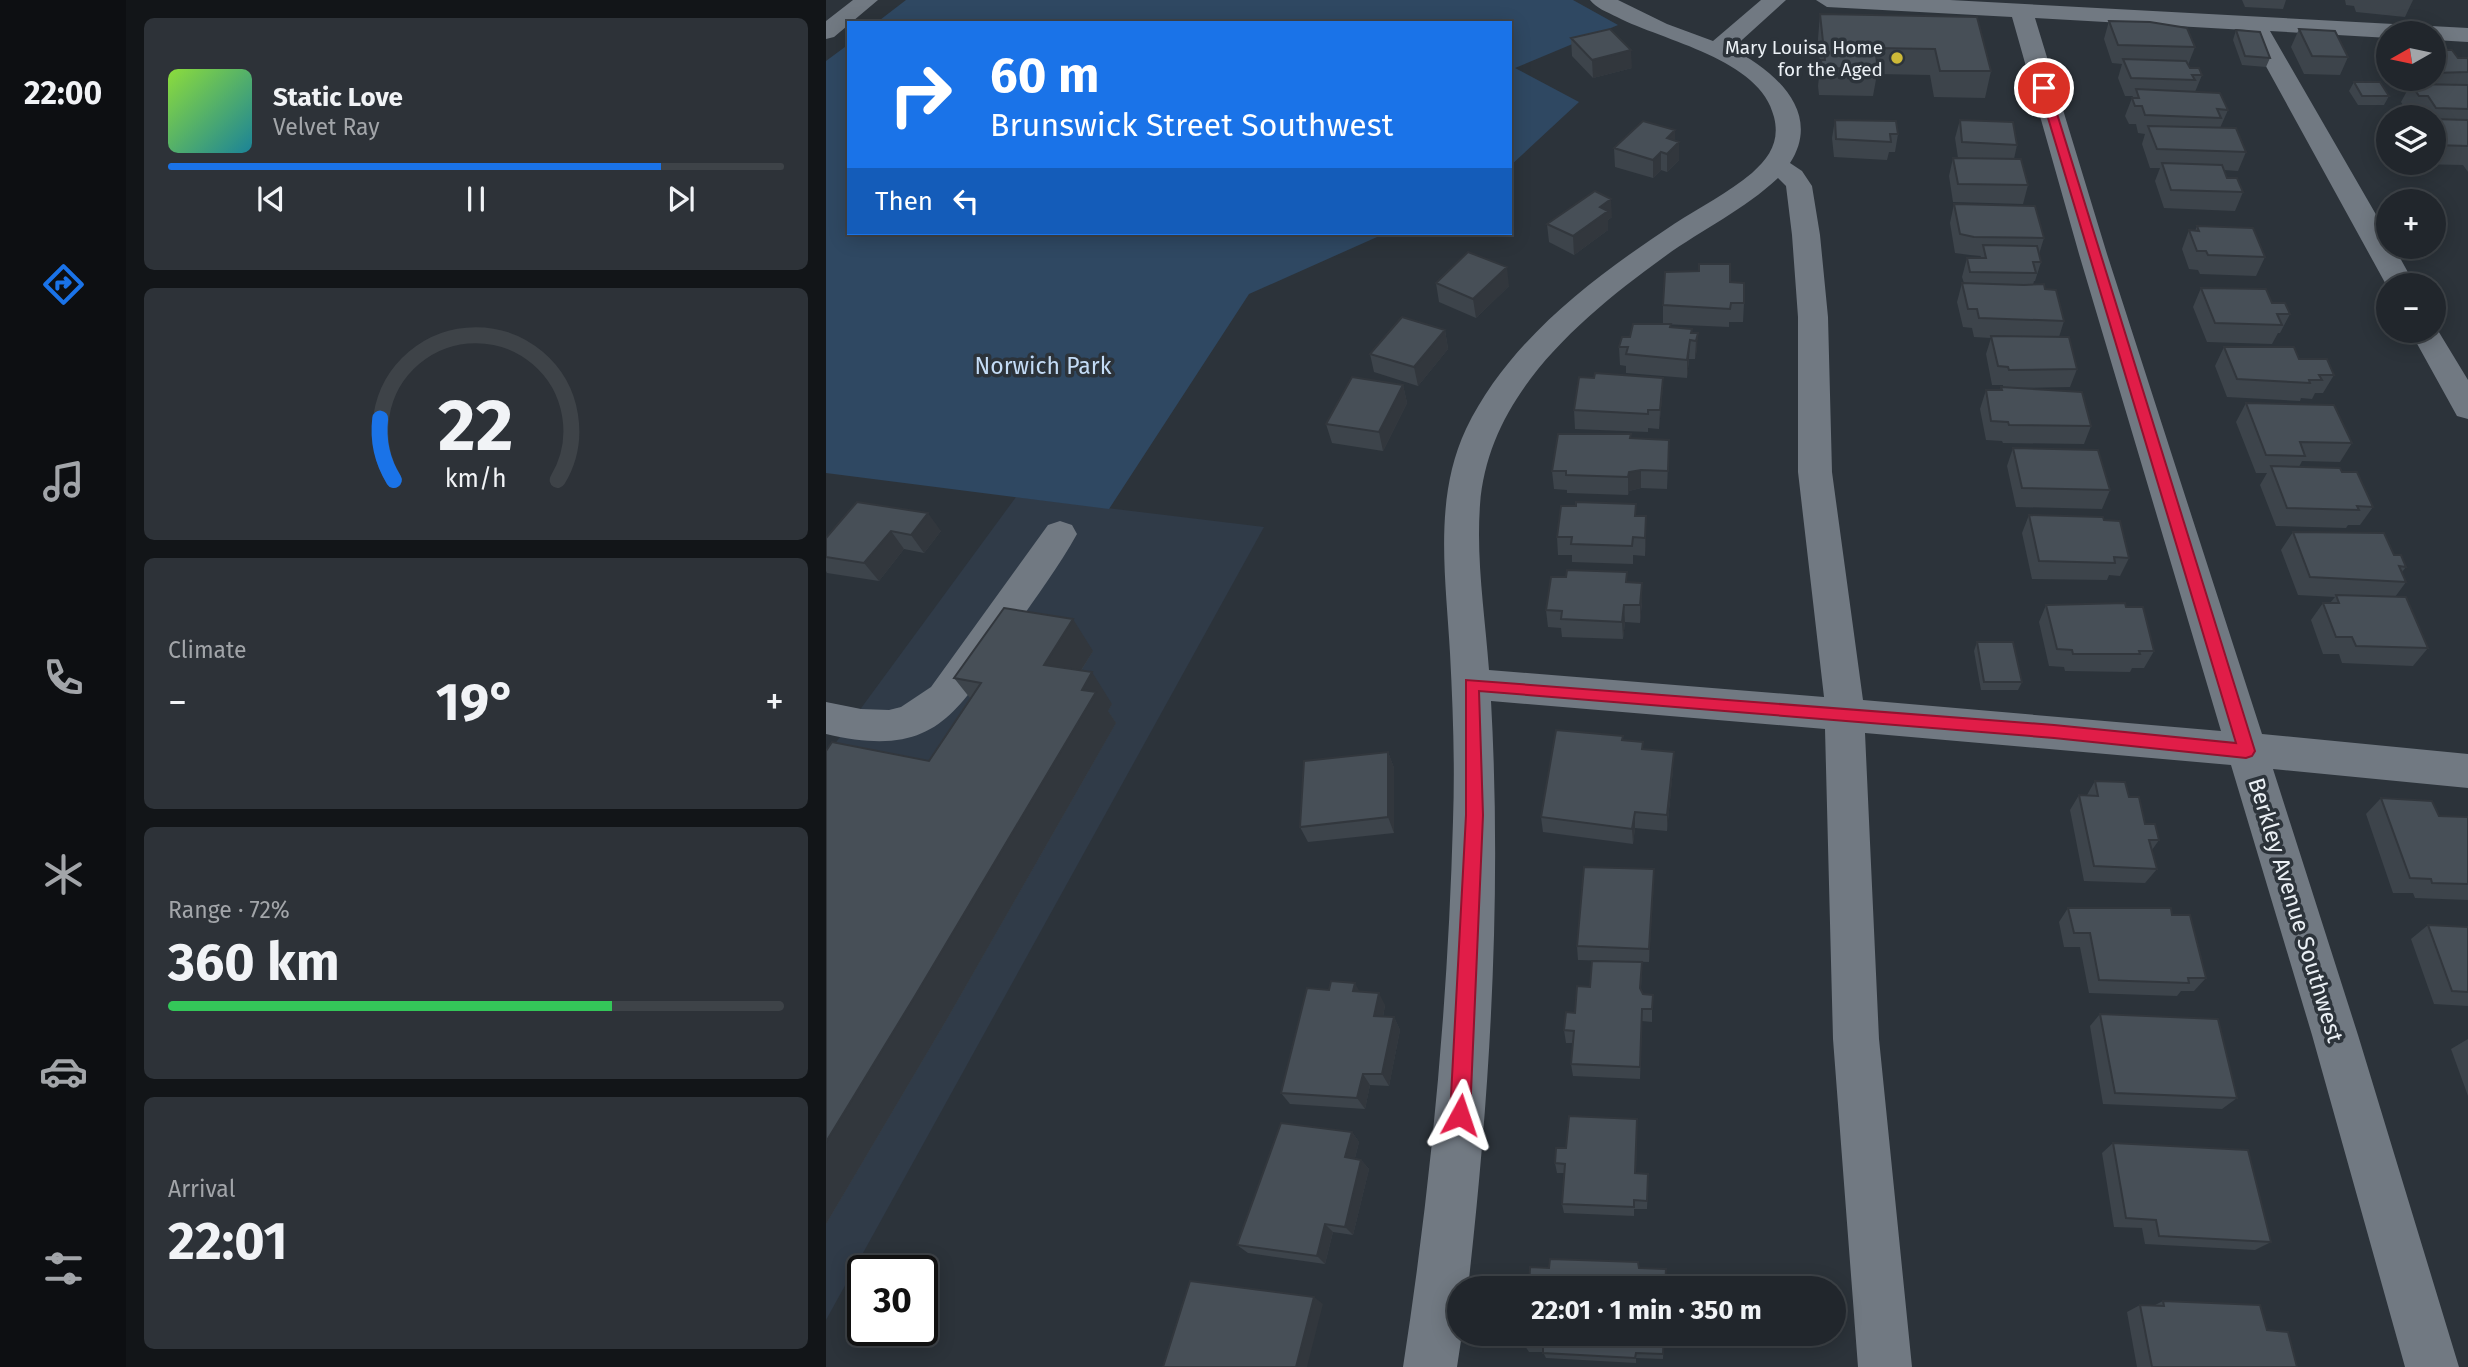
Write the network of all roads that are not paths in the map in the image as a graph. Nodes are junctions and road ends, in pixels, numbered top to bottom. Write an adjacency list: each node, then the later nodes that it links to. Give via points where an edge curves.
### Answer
1 (867, 0): 8 (street)
2 (1601, 0): 10 (street, via 1664,31)
3 (1775, 0): 10 (street)
4 (1827, 0): 6 (street)
5 (2168, 9): 6 (street); 7 (street)
6 (2022, 12): 19 (street, Berkley Avenue Southwest)
7 (2254, 23): 9 (street); 12 (street)
8 (826, 32)
9 (2468, 35)
10 (1717, 49): 11 (street, via 1760,76 1786,112 1786,147)
11 (1776, 165): 16 (street, via 1591,300 1519,374 1485,423 1468,460 1460,500); 17 (street, via 1799,186 1806,235 1813,317 1815,472)
12 (2394, 273)
13 (2432, 343): 14 (street)
14 (2468, 408)
15 (1060, 534): 18 (street, via 946,698 901,725 874,729)
16 (1471, 684): 17 (street); 21 (street, via 1474,815 1465,1062 1448,1248)
17 (1845, 714): 19 (street); 22 (street, via 1856,1038)
18 (826, 718)
19 (2246, 751): 20 (street); 23 (street, Berkley Avenue Southwest)
20 (2468, 771)
21 (1430, 1367)
22 (1885, 1367)
23 (2432, 1367)

